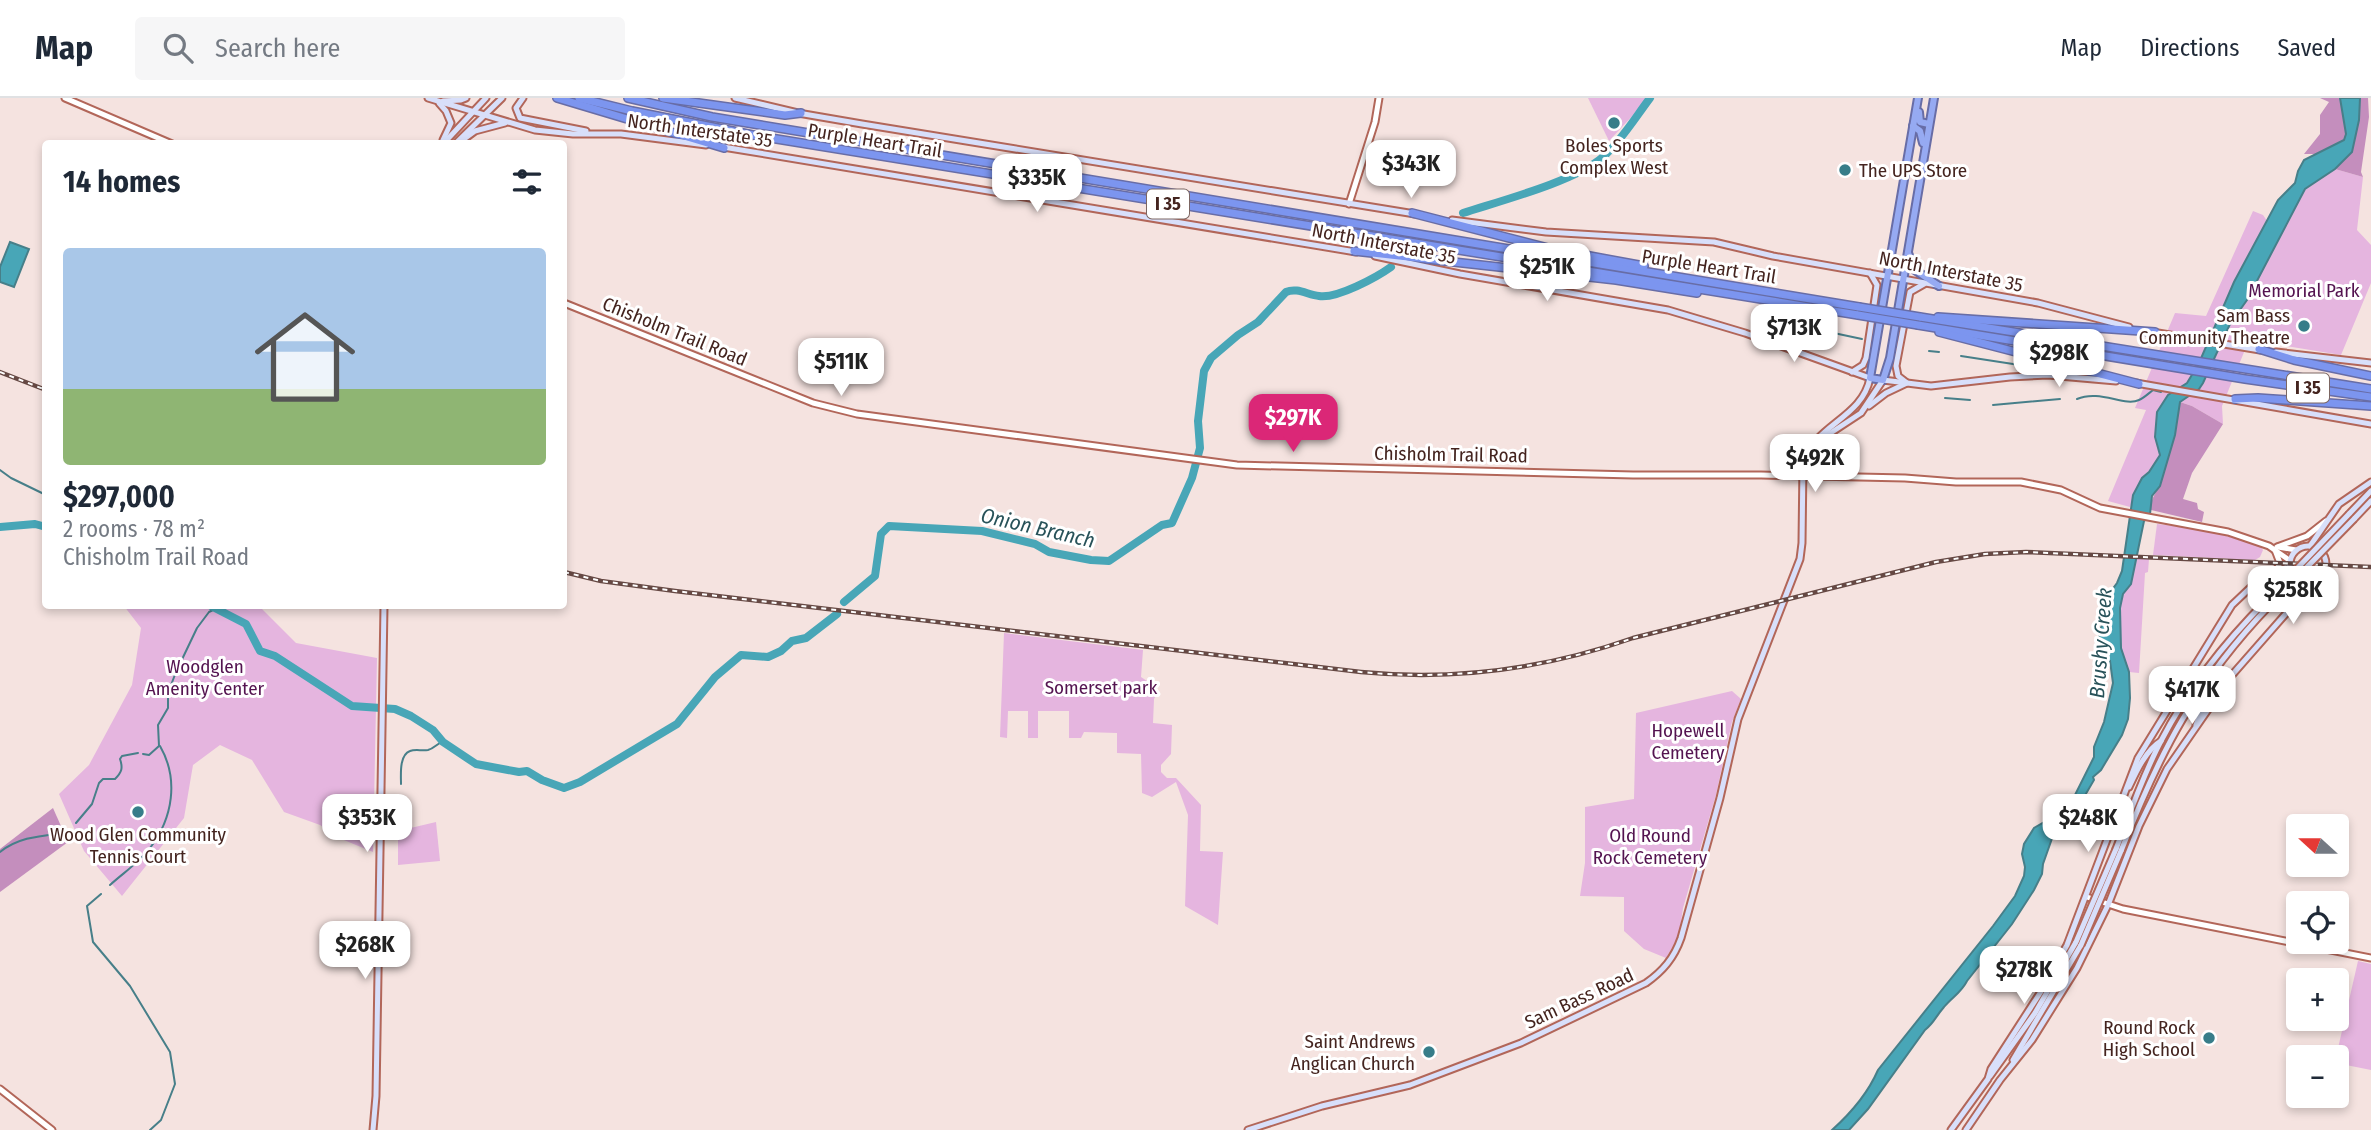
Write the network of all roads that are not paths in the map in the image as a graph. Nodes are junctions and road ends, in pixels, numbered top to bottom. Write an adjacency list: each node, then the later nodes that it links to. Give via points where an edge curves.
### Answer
1 (65, 98): 23 (street)
2 (428, 98): 15 (main road, North Interstate 35)
3 (466, 98): 15 (main road)
4 (486, 98): 16 (main road)
5 (502, 98): 18 (main road)
6 (557, 98): 28 (highway)
7 (579, 98): 40 (highway, Purple Heart Trail / I 35, via 758,136)
8 (628, 98): 37 (highway, Purple Heart Trail / I 35, via 712,117)
9 (663, 98): 17 (highway, via 785,115)
10 (735, 98): 17 (main road, North Interstate 35)
11 (1379, 98): 30 (street)
12 (1934, 98): 20 (highway)
13 (1918, 99): 20 (highway, via 1920,122); 21 (highway)
14 (520, 100): 22 (main road, via 517,114 527,121)
15 (436, 101): 16 (main road, North Interstate 35); 24 (main road, via 451,123)
16 (472, 111): 18 (main road, North Interstate 35); 25 (main road)
17 (801, 113): 30 (main road, North Interstate 35)
18 (485, 114): 19 (main road, North Interstate 35); 26 (main road)
19 (506, 123): 22 (main road, North Interstate 35, via 552,133); 27 (main road, via 475,131)
20 (1929, 124): 29 (highway)
21 (1913, 126): 29 (highway, via 1923,135); 35 (highway)
22 (599, 133): 28 (main road, North Interstate 35)
23 (163, 140)
24 (444, 140)
25 (446, 140)
26 (460, 140)
27 (462, 140)
28 (724, 148): 33 (main road, North Interstate 35)
29 (1924, 152): 32 (highway)
30 (1349, 204): 31 (main road, North Interstate 35)
31 (1412, 213): 34 (main road, North Interstate 35, via 1546,232 1714,242); 37 (highway, via 1552,249)
32 (1908, 249): 36 (highway); 39 (highway, via 1915,270)
33 (1354, 251): 40 (highway); 47 (main road, North Interstate 35, via 1668,310)
34 (1868, 271): 35 (main road, North Interstate 35); 47 (main road, via 1877,281 1877,290 1866,358)
35 (1887, 276): 36 (main road, North Interstate 35); 50 (highway)
36 (1903, 279): 38 (main road, North Interstate 35); 51 (highway)
37 (1720, 283): 42 (highway, Purple Heart Trail / I 35)
38 (1926, 284): 39 (main road, North Interstate 35); 52 (main road, via 1912,289 1909,296 1896,366 1898,376)
39 (1939, 286): 44 (main road, North Interstate 35, via 2038,303)
40 (1759, 299): 42 (highway, Purple Heart Trail / I 35)
41 (567, 304): 61 (street, Chisholm Trail Road, via 832,409 1129,451 1237,465)
42 (1858, 311): 43 (highway, Purple Heart Trail / I 35, bridge)
43 (1919, 321): 44 (highway, via 1950,316); 48 (highway, Purple Heart Trail / I 35); 53 (highway, via 1945,334)
44 (2157, 333): 45 (main road, North Interstate 35)
45 (2257, 349): 46 (main road, North Interstate 35); 49 (highway)
46 (2371, 363)
47 (1852, 372): 50 (main road, North Interstate 35)
48 (2246, 374): 54 (highway, Purple Heart Trail / I 35); 55 (highway, Purple Heart Trail / I 35)
49 (2371, 376)
50 (1870, 378): 51 (highway, North Interstate 35); 60 (main road, Sam Bass Road, via 1858,405)
51 (1883, 380): 52 (main road, North Interstate 35); 58 (main road)
52 (1907, 383): 53 (main road, North Interstate 35, via 1931,386 2048,375); 58 (main road)
53 (2142, 384): 56 (main road, North Interstate 35)
54 (2371, 389)
55 (2371, 397)
56 (2235, 399): 57 (highway); 59 (main road, North Interstate 35)
57 (2371, 407)
58 (1861, 412): 60 (main road)
59 (2371, 424)
60 (1820, 437): 61 (main road, Sam Bass Road, via 1806,452)
61 (1802, 476): 68 (street, Chisholm Trail Road, via 2021,482 2061,490 2091,505 2219,530); 94 (main road, Sam Bass Road, via 1800,559 1741,712 1681,938 1663,970 1646,983 1507,1049 1410,1085)
62 (2371, 482): 66 (main road, via 2346,497)
63 (2371, 491): 65 (main road)
64 (2371, 501): 65 (main road)
65 (2351, 517): 74 (main road, bridge)
66 (2326, 521): 67 (main road); 68 (street, via 2307,536)
67 (2310, 546): 69 (main road); 72 (main road, via 2321,552 2327,565 2319,579)
68 (2273, 547): 69 (street, Chisholm Trail Road); 70 (street, Chisholm Trail Road); 71 (street, via 2280,563)
69 (2296, 550): 70 (main road)
70 (2289, 563): 71 (main road); 72 (main road, via 2295,577)
71 (2273, 576): 73 (main road, via 2290,582); 79 (main road, via 2251,587 2228,611 2138,758)
72 (2306, 582): 73 (main road)
73 (2296, 598): 77 (main road, via 2241,663)
74 (2269, 602): 76 (main road); 78 (main road, via 2235,633)
75 (384, 609): 93 (main road)
76 (2220, 663): 77 (main road); 80 (main road, via 2160,758)
77 (2195, 728): 82 (main road, via 2161,780)
78 (2161, 741): 79 (main road, via 2145,757); 80 (main road, via 2137,792)
79 (2122, 798): 81 (main road)
80 (2119, 850): 87 (main road, bridge)
81 (2093, 879): 82 (main road, via 2099,891); 83 (main road)
82 (2114, 891): 84 (main road)
83 (2087, 897): 84 (street); 85 (main road)
84 (2108, 905): 86 (main road); 88 (street)
85 (2076, 923): 86 (main road, via 2088,922); 89 (main road, via 2056,967)
86 (2096, 930): 90 (main road, via 2044,1022)
87 (2078, 944): 89 (main road); 90 (main road, via 2052,998)
88 (2371, 958)
89 (1988, 1079): 95 (main road)
90 (2000, 1080): 96 (main road)
91 (0, 1089): 92 (street)
92 (52, 1130)
93 (373, 1130)
94 (1248, 1130)
95 (1951, 1130)
96 (1966, 1130)

